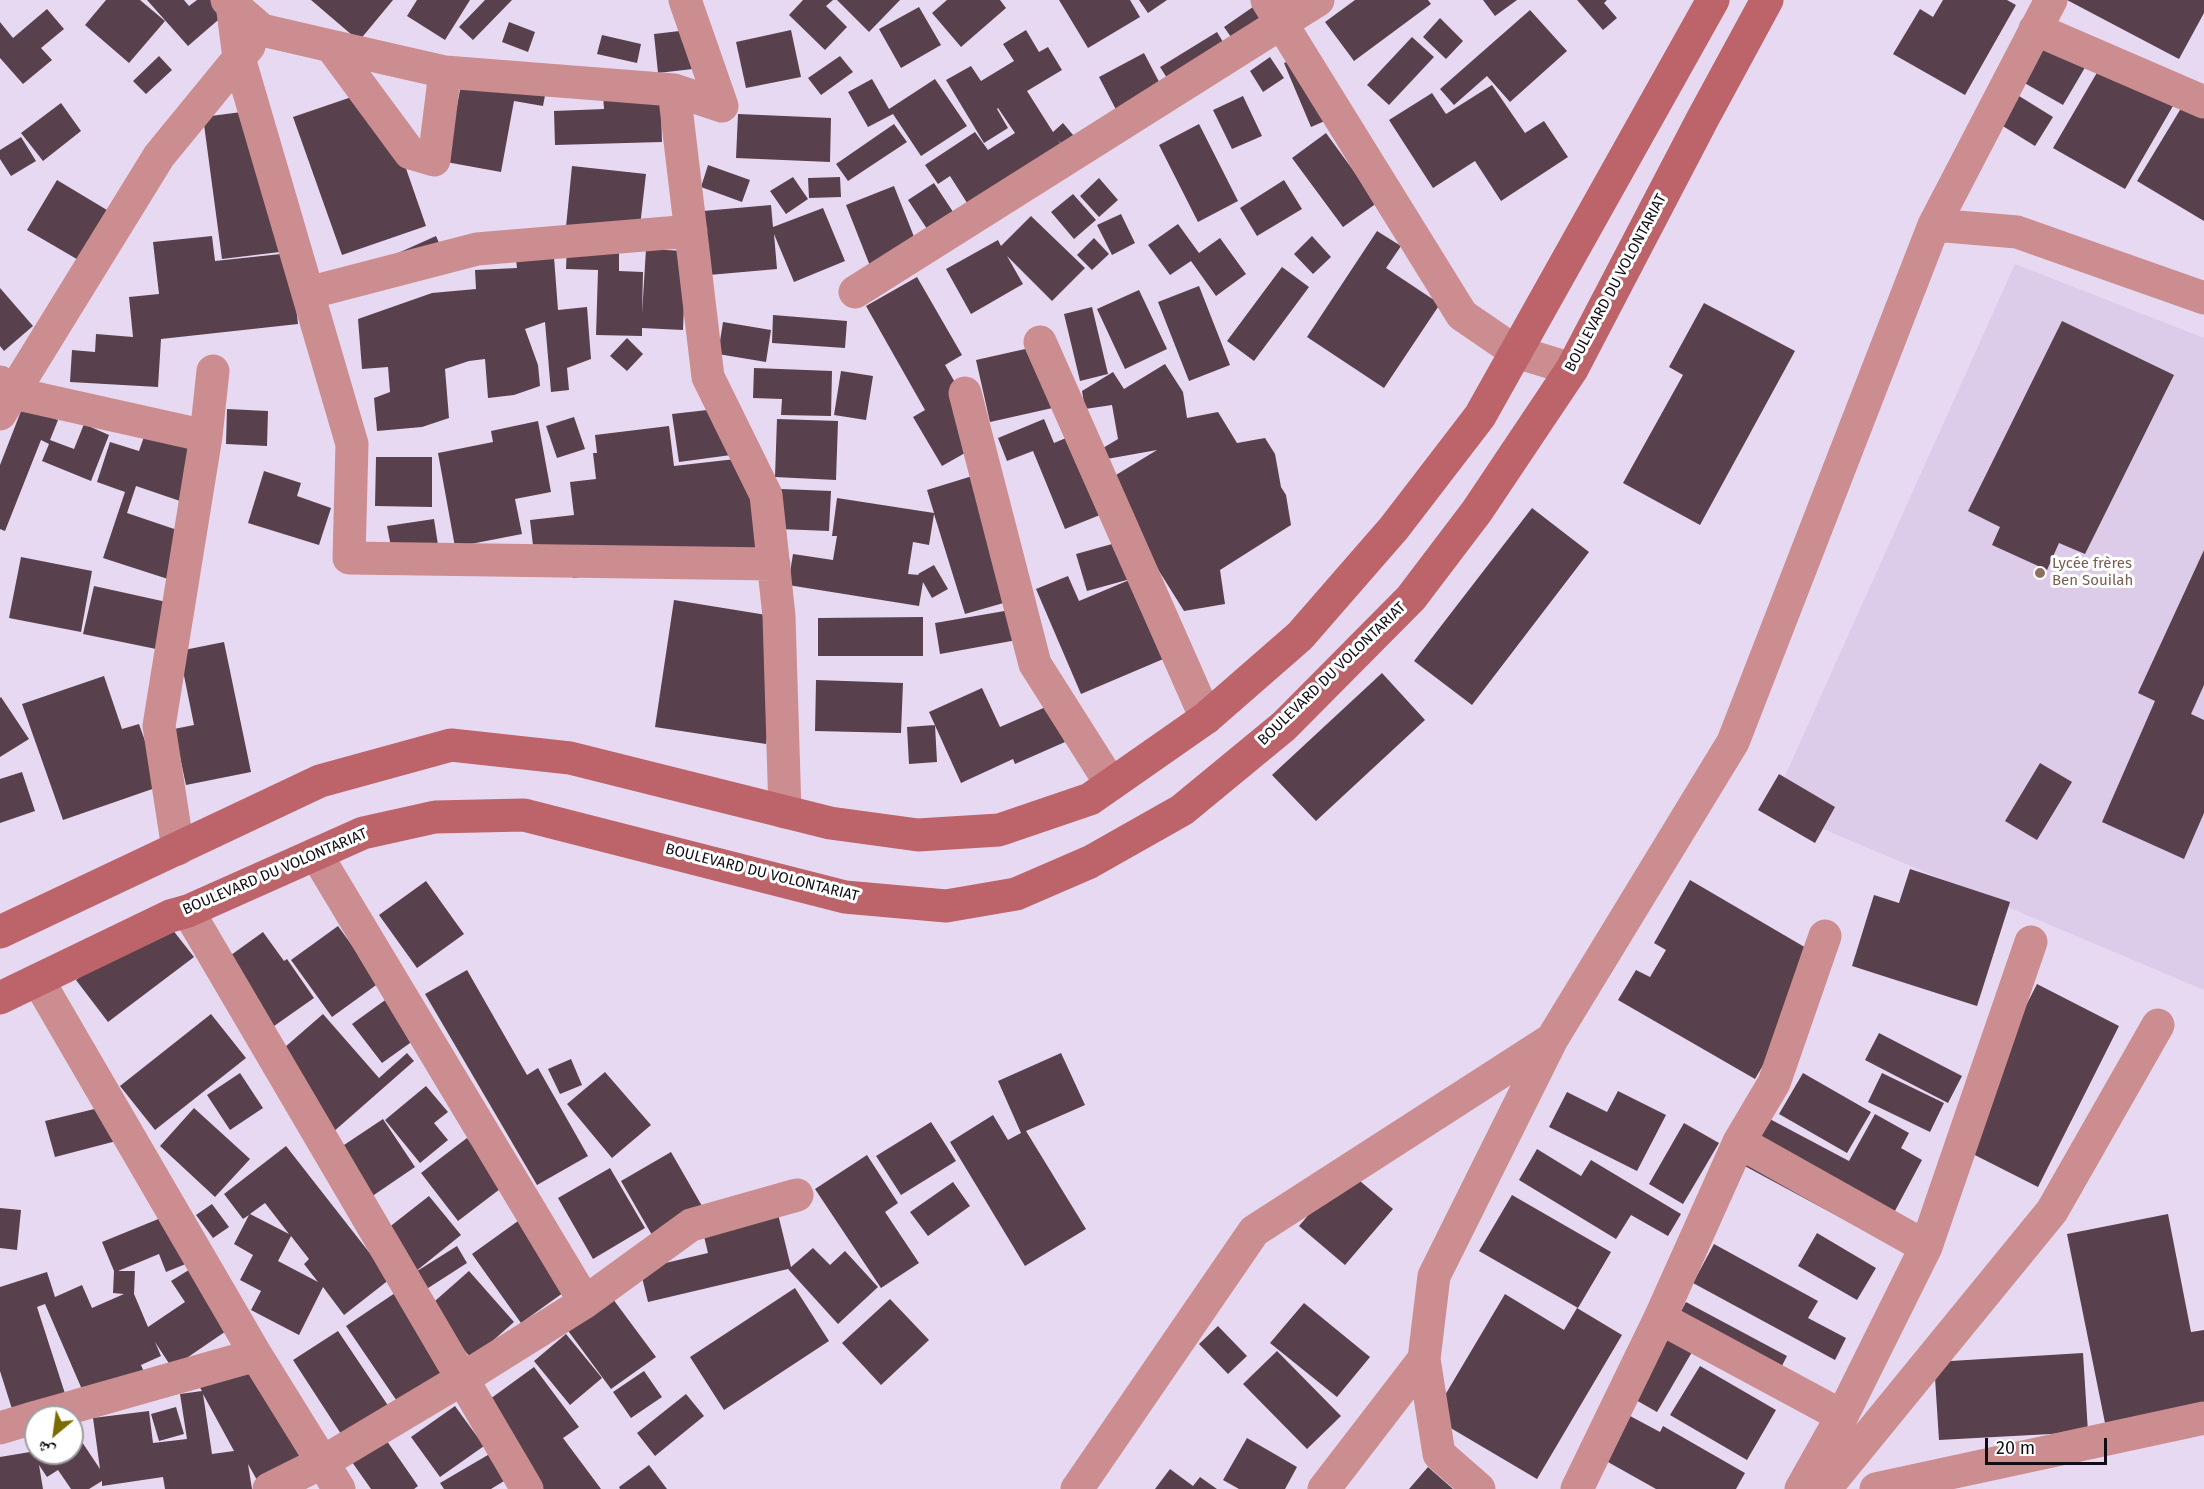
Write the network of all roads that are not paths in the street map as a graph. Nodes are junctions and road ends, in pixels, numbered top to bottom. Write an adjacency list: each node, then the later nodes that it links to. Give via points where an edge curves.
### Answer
1 (685, 0): 13 (street, via 722,106)
2 (1318, 0): 7 (street)
3 (1713, 0): 21 (main road)
4 (1767, 0): 22 (main road, BOULEVARD DU VOLONTARIAT)
5 (2051, 0): 8 (street)
6 (230, 2): 9 (street); 11 (street)
7 (1274, 11): 17 (street); 21 (street, via 1461,315)
8 (2035, 29): 14 (street); 15 (street)
9 (262, 30): 10 (street); 11 (street)
10 (331, 46): 12 (street); 12 (street, via 410,153 434,159)
11 (239, 58): 18 (street); 25 (street, via 159,156)
12 (445, 72): 13 (street)
13 (674, 90): 16 (street)
14 (2204, 102)
15 (1934, 225): 19 (street, via 2017,232); 40 (street, via 1733,742)
16 (691, 231): 18 (street, via 477,249); 27 (street, via 708,377 766,495)
17 (855, 292)
18 (308, 293): 27 (street, via 352,444 349,558)
19 (2204, 298)
20 (1040, 342): 28 (street)
21 (1516, 352): 22 (street); 28 (main road, via 1480,416 1394,528 1300,636)
22 (1572, 369): 32 (main road, BOULEVARD DU VOLONTARIAT, via 1477,511 1411,598 1284,726 1182,810 1090,862 1016,894 946,906 845,897 524,815 435,817 363,833)
23 (213, 371): 26 (street)
24 (965, 393): 29 (street, via 1035,664)
25 (4, 396): 26 (street)
26 (206, 436): 31 (street, via 159,726)
27 (774, 564): 30 (street)
28 (1206, 718): 29 (main road)
29 (1111, 784): 30 (main road, via 1090,799 999,830 918,835 830,823)
30 (785, 812): 31 (main road, via 570,758 451,745 320,781)
31 (178, 849): 34 (main road)
32 (315, 854): 33 (main road, BOULEVARD DU VOLONTARIAT); 44 (street)
33 (188, 911): 37 (main road, BOULEVARD DU VOLONTARIAT); 48 (street)
34 (0, 932)
35 (1825, 936): 41 (street, via 1774,1083)
36 (2031, 942): 43 (street)
37 (38, 980): 38 (main road, BOULEVARD DU VOLONTARIAT); 46 (street)
38 (0, 998)
39 (2158, 1025): 62 (street, via 2052,1211)
40 (1552, 1040): 47 (street, via 1434,1276); 57 (street, via 1254,1231)
41 (1739, 1143): 43 (street); 45 (street)
42 (797, 1195): 44 (street, via 691,1225)
43 (1926, 1247): 50 (street)
44 (585, 1302): 48 (street)
45 (1660, 1318): 50 (street); 60 (street)
46 (256, 1355): 49 (street); 54 (street)
47 (1424, 1359): 58 (street); 59 (street, via 1438,1454)
48 (462, 1379): 54 (street); 56 (street)
49 (79, 1405)
50 (1842, 1416): 61 (street)
51 (2204, 1418): 63 (street)
52 (24, 1421): 53 (street)
53 (0, 1428)
54 (331, 1475): 55 (street)
55 (269, 1489)
56 (527, 1489)
57 (1077, 1489)
58 (1324, 1489)
59 (1479, 1489)
60 (1577, 1489)
61 (1801, 1489)
62 (1825, 1489)
63 (1876, 1489)

